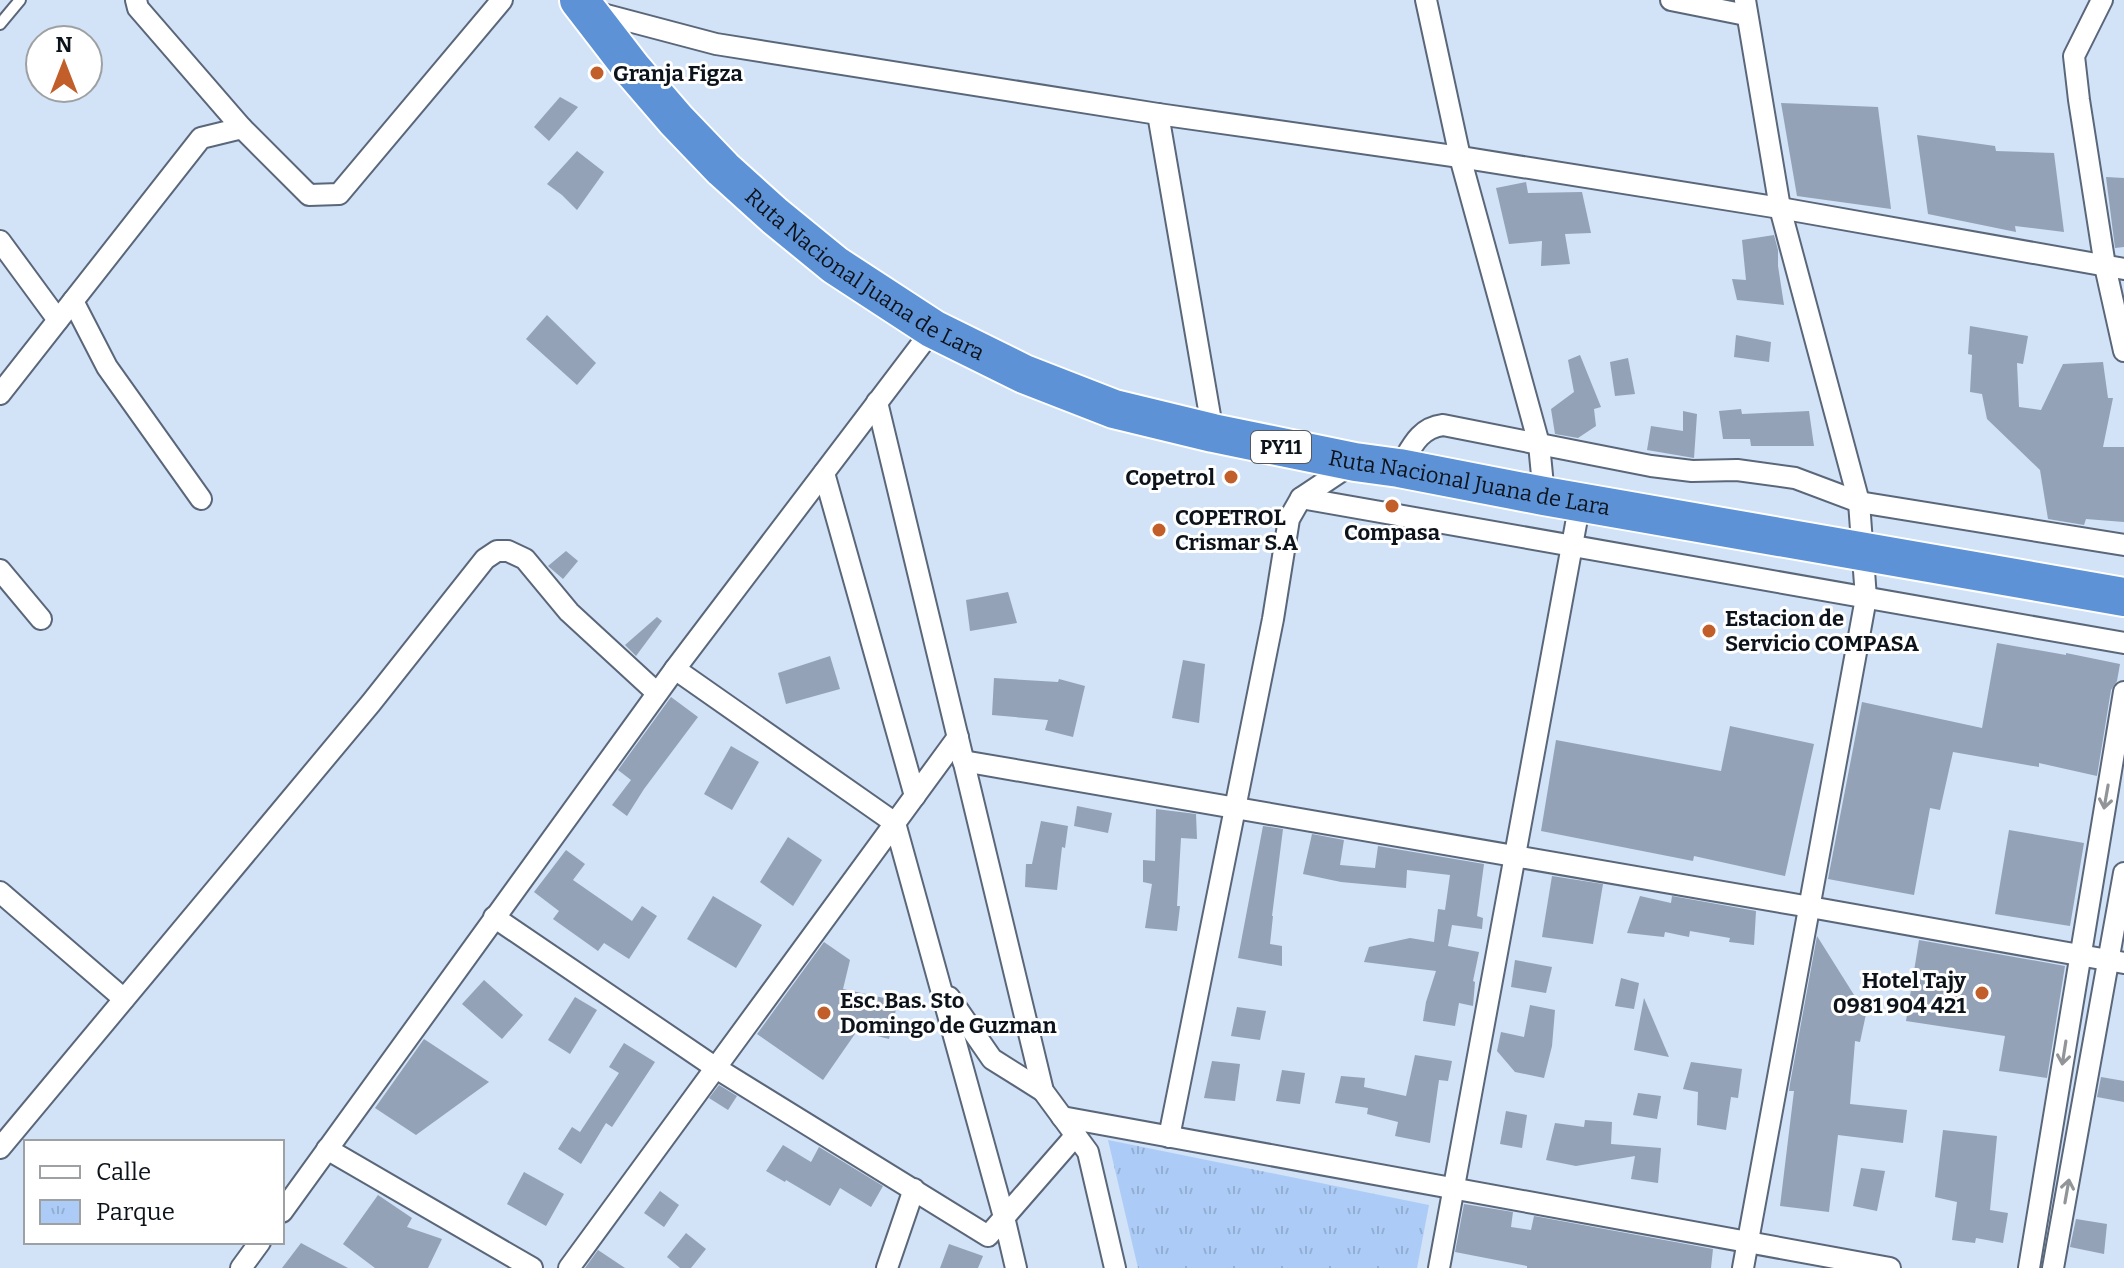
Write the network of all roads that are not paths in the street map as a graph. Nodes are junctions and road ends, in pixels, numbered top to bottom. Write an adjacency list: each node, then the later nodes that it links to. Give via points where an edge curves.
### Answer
1 (20, 0): 9 (lane)
2 (136, 0): 11 (street)
3 (502, 0): 11 (street, via 339,194 309,195)
4 (1426, 0): 12 (street)
5 (1671, 0): 8 (street)
6 (2102, 0): 15 (street, via 2074,56)
7 (583, 5): 10 (street, via 716,44); 18 (highway, Ruta Nacional Juana de Lara / PY11, via 633,70 723,169 835,265)
8 (1746, 7): 13 (street)
9 (0, 24)
10 (1158, 114): 12 (street); 22 (street)
11 (242, 128): 16 (street, via 201,138)
12 (1460, 157): 13 (street); 23 (street)
13 (1780, 208): 15 (street); 30 (street)
14 (0, 241): 17 (street)
15 (2115, 267): 19 (street)
16 (73, 301): 17 (street); 28 (street, via 107,367)
17 (58, 320): 20 (street)
18 (933, 329): 21 (street); 22 (highway, Ruta Nacional Juana de Lara / PY11, via 1024,374 1114,409)
19 (2124, 351)
20 (0, 394)
21 (877, 402): 26 (street); 42 (street)
22 (1213, 433): 24 (highway, Ruta Nacional Juana de Lara / PY11)
23 (1539, 444): 25 (street, via 1433,426 1420,433); 29 (street); 30 (street, via 1651,466 1795,478)
24 (1355, 462): 25 (highway, Ruta Nacional Juana de Lara / PY11); 27 (street)
25 (1399, 468): 29 (highway, Ruta Nacional Juana de Lara / PY11)
26 (824, 473): 39 (street); 44 (street)
27 (1301, 498): 32 (street); 45 (street, via 1289,519)
28 (201, 499)
29 (1562, 499): 32 (street); 33 (highway, Ruta Nacional Juana de Lara / PY11)
30 (1859, 502): 31 (street); 33 (street)
31 (2124, 545)
32 (1572, 546): 36 (street); 47 (street)
33 (1863, 550): 35 (highway, Ruta Nacional Juana de Lara / PY11); 36 (street)
34 (0, 570): 37 (street)
35 (2124, 597)
36 (1866, 598): 38 (street); 50 (street)
37 (41, 619)
38 (2124, 643)
39 (675, 669): 41 (street); 46 (street)
40 (2124, 692): 52 (street, one-way to 52)
41 (657, 693): 51 (street); 55 (street, via 569,612 525,559 497,551 485,559)
42 (958, 737): 43 (street); 44 (street)
43 (963, 761): 45 (street); 57 (street)
44 (915, 796): 46 (street)
45 (1235, 808): 47 (street); 60 (street)
46 (895, 823): 54 (street); 56 (street)
47 (1515, 856): 50 (street); 64 (street)
48 (2124, 873): 53 (street)
49 (0, 892): 55 (street)
50 (1810, 907): 52 (street); 67 (street)
51 (494, 917): 56 (street); 62 (street)
52 (2079, 955): 53 (street); 78 (street, one-way to 78)
53 (2116, 962): 79 (street, one-way to 53)
54 (940, 984): 57 (street, via 992,1059); 66 (street)
55 (124, 999): 61 (street)
56 (716, 1068): 63 (street); 71 (street)
57 (1043, 1091): 58 (street)
58 (1062, 1117): 59 (street); 60 (street)
59 (1076, 1135): 66 (street); 74 (street, via 1088,1152)
60 (1169, 1137): 64 (street)
61 (0, 1148)
62 (327, 1149): 65 (street); 70 (street)
63 (914, 1189): 66 (street, via 988,1236); 72 (street)
64 (1455, 1189): 67 (street); 75 (street)
65 (284, 1209)
66 (1004, 1217): 73 (street)
67 (1748, 1242): 76 (street); 77 (street)
68 (259, 1244): 69 (street)
69 (241, 1268)
70 (532, 1268)
71 (569, 1268)
72 (887, 1268)
73 (1016, 1268)
74 (1115, 1268)
75 (1439, 1268)
76 (1743, 1268)
77 (1890, 1268)
78 (2029, 1268)
79 (2053, 1268)

